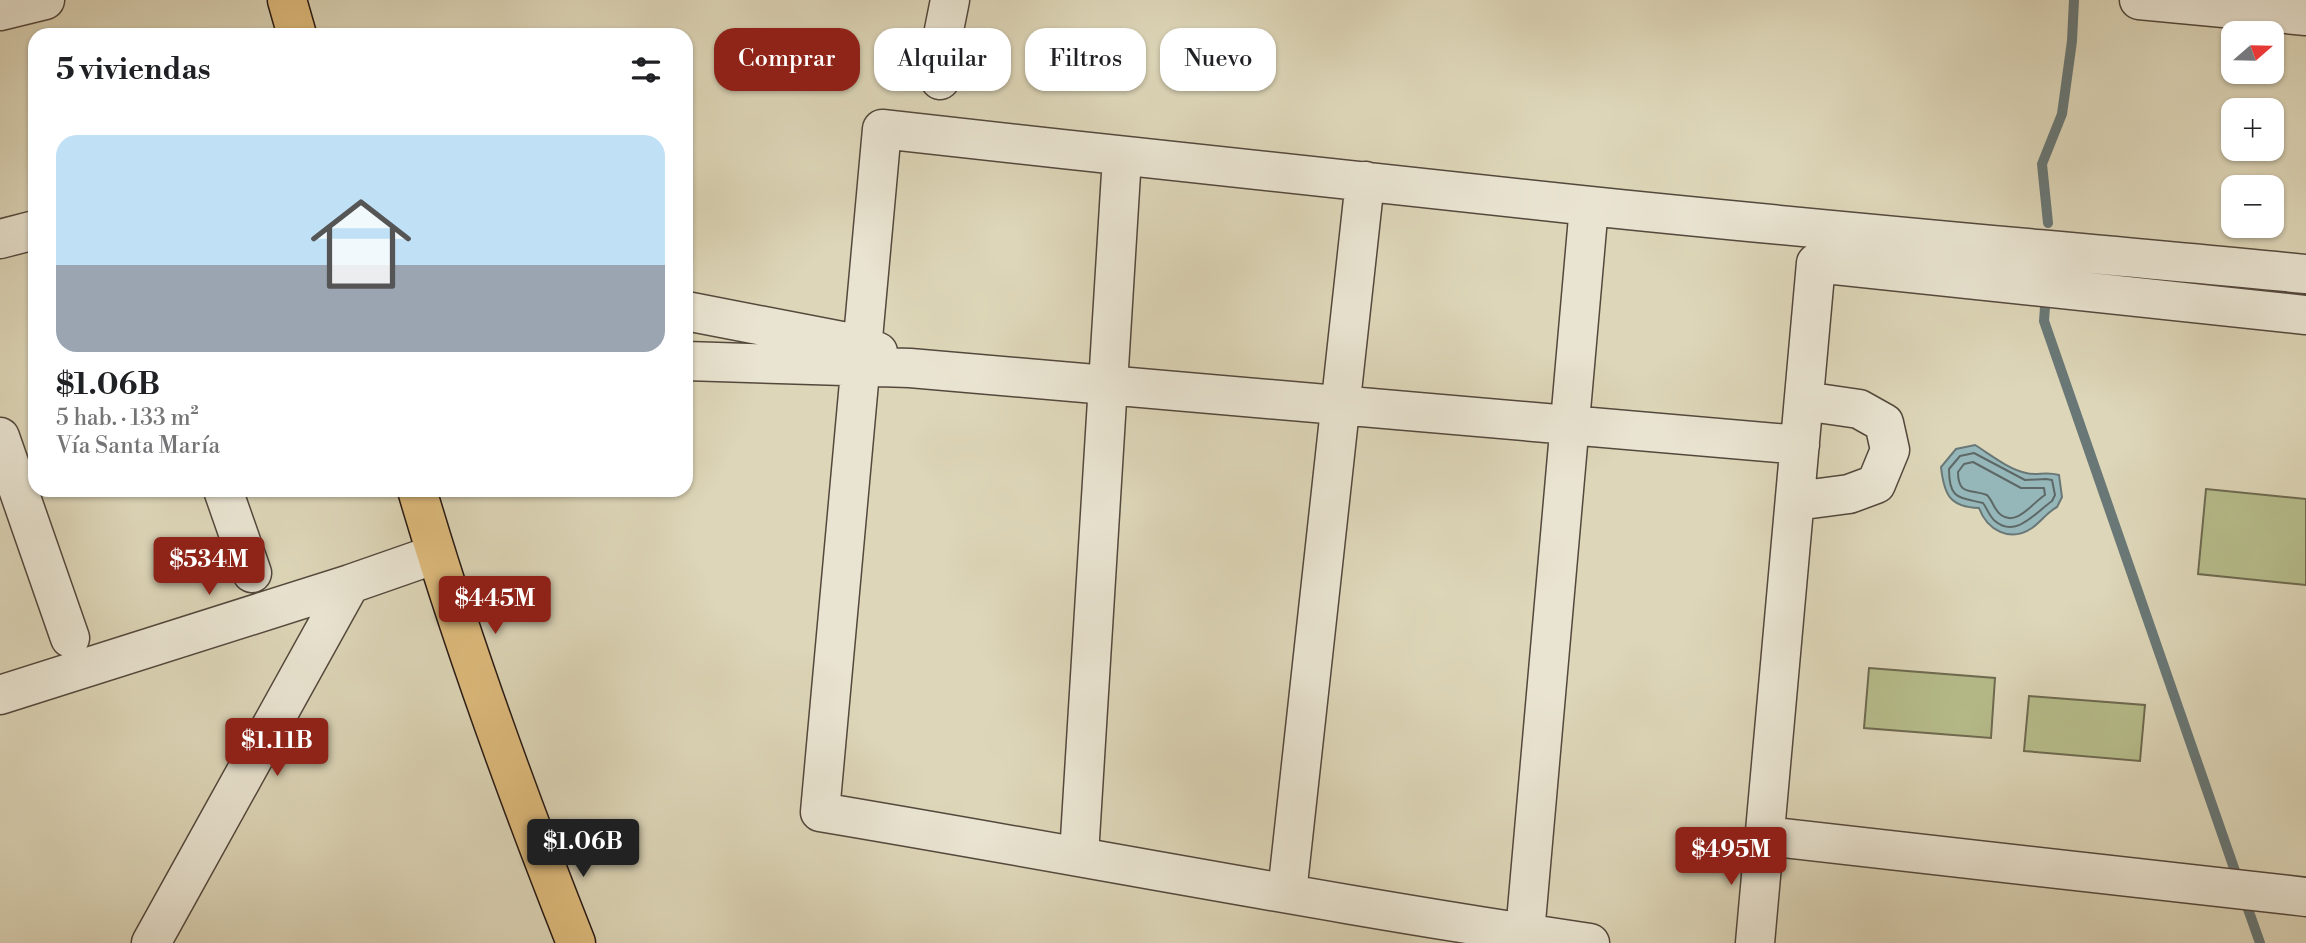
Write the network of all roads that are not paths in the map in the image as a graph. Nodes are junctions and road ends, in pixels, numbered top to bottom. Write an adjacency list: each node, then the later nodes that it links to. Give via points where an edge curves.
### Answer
1 (45, 0): 5 (street)
2 (287, 0): 7 (main road)
3 (950, 0): 8 (street)
4 (2139, 0): 6 (street)
5 (0, 11)
6 (2306, 16)
7 (295, 28)
8 (944, 28)
9 (1122, 157): 10 (street); 17 (street, via 882,129); 19 (street)
10 (1365, 181): 11 (street); 21 (street)
11 (1589, 206): 14 (street); 22 (street)
12 (28, 232): 13 (street)
13 (0, 239)
14 (2306, 274)
15 (699, 313): 17 (street, via 755,324); 18 (street)
16 (2306, 315): 20 (street, via 1816,263)
17 (862, 356): 18 (street, via 752,363); 19 (street, via 910,368); 34 (street, via 820,812)
18 (698, 361)
19 (1108, 385): 21 (street); 34 (street)
20 (1804, 401): 24 (street); 27 (street, via 1859,409 1884,424 1890,450 1876,484 1849,494)
21 (1340, 405): 22 (street); 35 (street)
22 (1569, 425): 24 (street); 37 (street)
23 (0, 437): 31 (street)
24 (1800, 445): 27 (street)
25 (226, 497): 29 (street)
26 (419, 497): 28 (main road)
27 (1796, 500): 33 (street)
28 (436, 554): 30 (street); 39 (main road, via 520,799)
29 (253, 573)
30 (351, 584): 32 (street); 38 (street)
31 (70, 638)
32 (0, 695)
33 (1765, 836): 36 (street); 41 (street)
34 (1079, 856): 35 (street)
35 (1287, 893): 37 (street)
36 (2306, 897)
37 (1525, 933): 40 (street)
38 (151, 943)
39 (576, 943)
40 (1590, 943)
41 (1755, 943)

